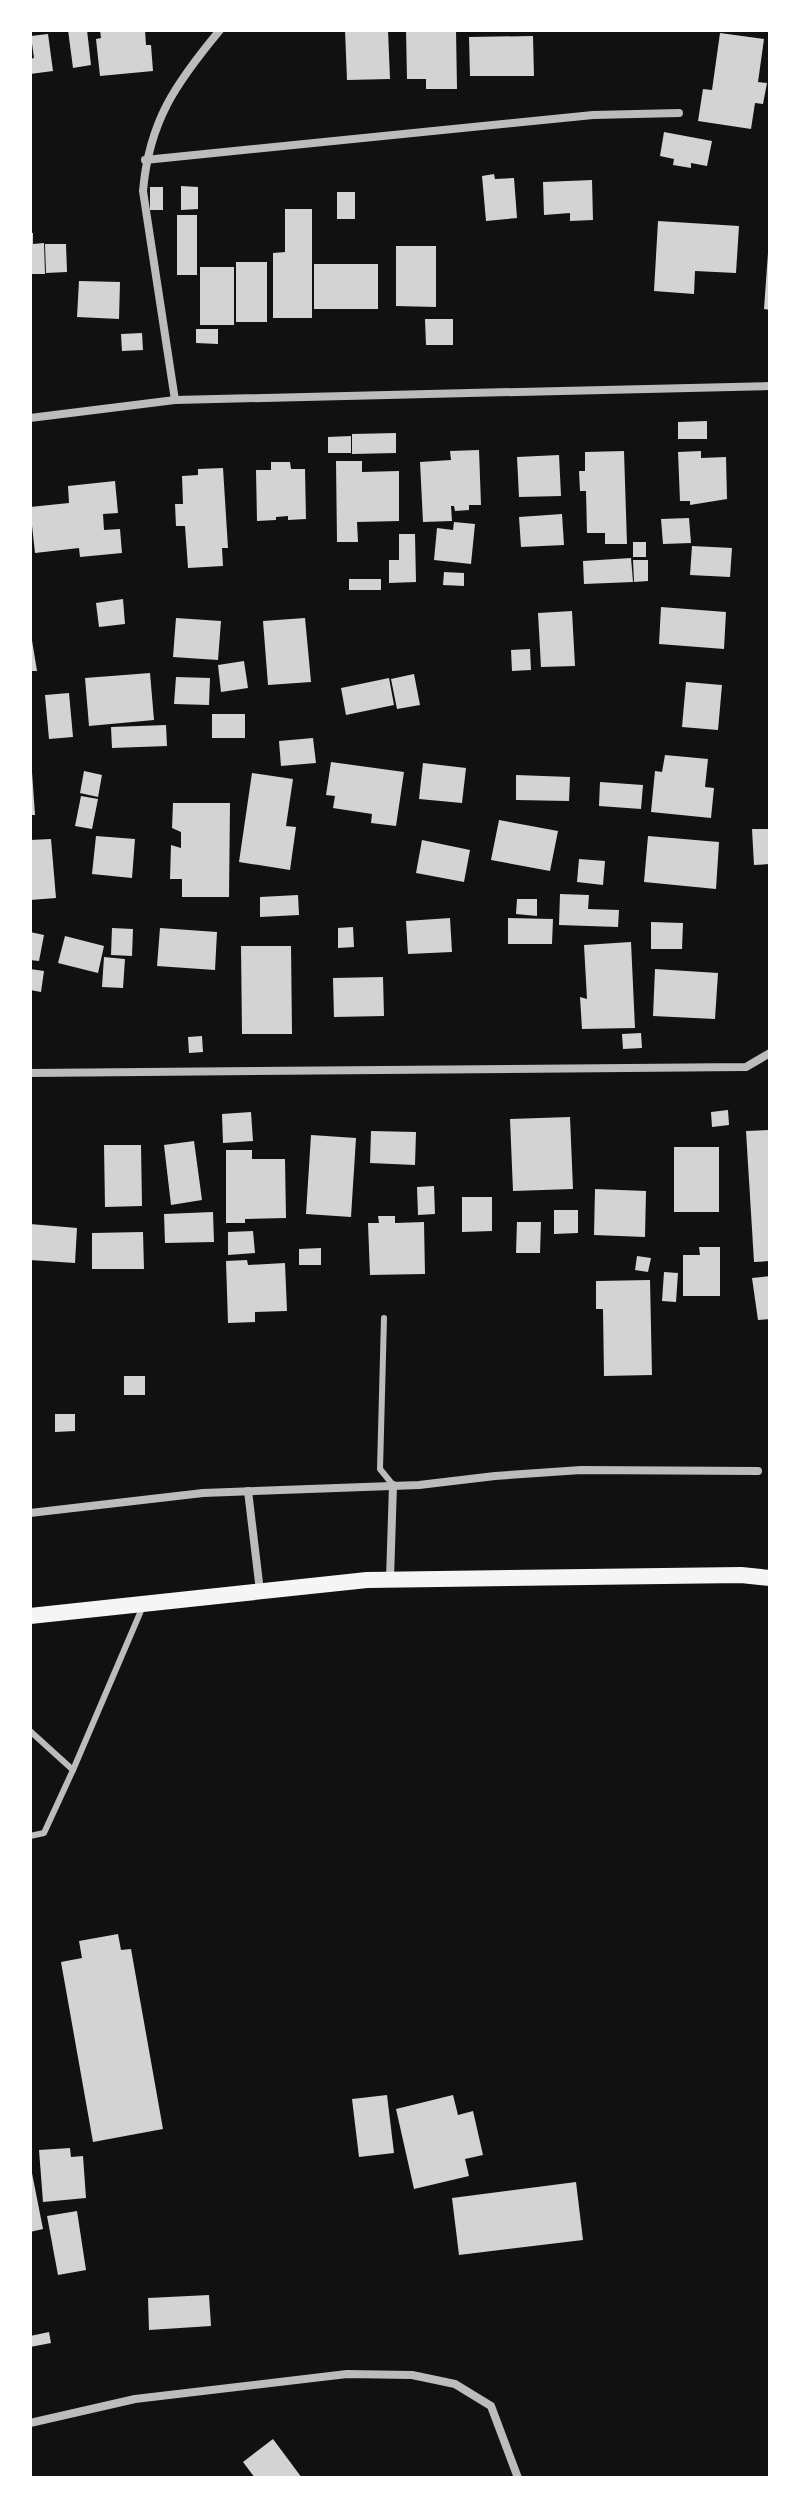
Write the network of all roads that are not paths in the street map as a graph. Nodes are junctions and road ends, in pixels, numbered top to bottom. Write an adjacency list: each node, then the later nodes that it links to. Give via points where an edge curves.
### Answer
1 (220, 30): 3 (street, via 162,112)
2 (679, 113): 3 (street, via 593,115)
3 (145, 160): 5 (street, via 143,191)
4 (770, 386): 5 (street)
5 (175, 400): 6 (street)
6 (30, 418)
7 (770, 1053): 8 (street, via 746,1067)
8 (30, 1073)
9 (384, 1318): 11 (lane, via 380,1469)
10 (758, 1471): 11 (street, via 581,1470)
11 (393, 1485): 12 (street); 15 (street)
12 (248, 1491): 13 (street); 16 (street)
13 (30, 1513)
14 (770, 1578): 15 (main road)
15 (390, 1579): 16 (main road)
16 (260, 1591): 17 (main road)
17 (145, 1603): 18 (main road); 20 (lane)
18 (30, 1616)
19 (30, 1731): 20 (lane)
20 (73, 1770): 21 (lane, via 44,1833)
21 (30, 1836)
22 (30, 2423): 23 (street, via 135,2399 347,2374 412,2375 455,2384 491,2406)
23 (518, 2478)

